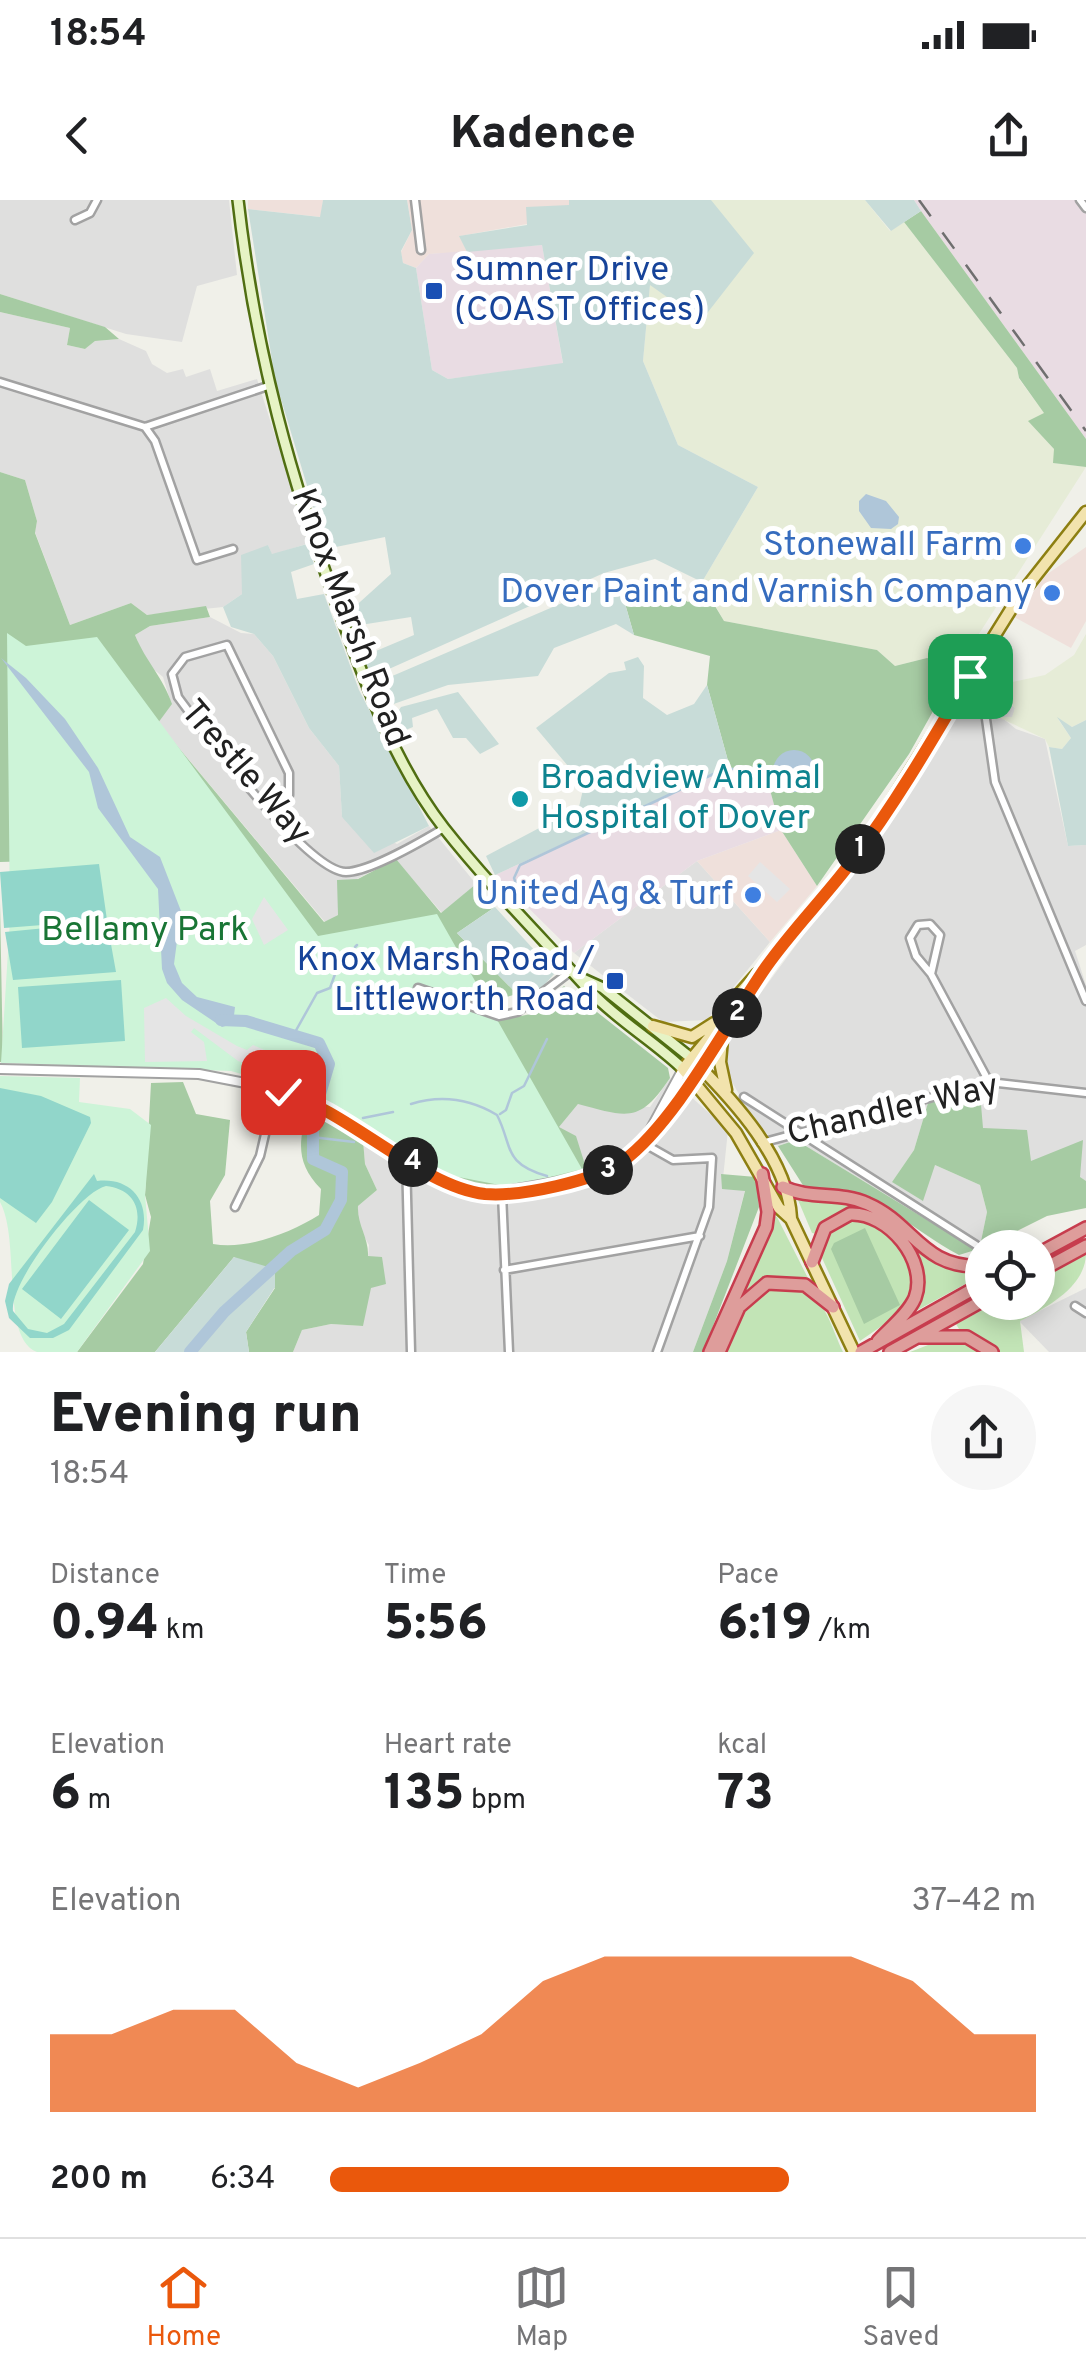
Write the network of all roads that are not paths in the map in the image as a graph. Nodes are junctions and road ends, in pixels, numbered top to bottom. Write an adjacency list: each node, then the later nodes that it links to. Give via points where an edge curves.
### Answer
1 (97, 200): 6 (street, via 90,214)
2 (238, 200): 9 (main road, Knox Marsh Road)
3 (415, 200): 7 (street)
4 (1080, 200): 5 (street)
5 (1086, 208)
6 (75, 220)
7 (421, 250)
8 (0, 382): 10 (street)
9 (268, 386): 10 (street); 15 (main road, Knox Marsh Road, via 366,683)
10 (145, 428): 12 (street, via 197,560)
11 (1086, 512): 13 (main road, via 1034,576)
12 (233, 548)
13 (970, 676): 16 (main road, via 872,834); 22 (street, via 983,698 995,782)
14 (274, 816): 14 (street, Trestle Way, via 182,703 172,682 173,668 185,657 227,645 289,773 291,789); 15 (street, Trestle Way, via 326,864 348,872)
15 (444, 828): 17 (main road, Knox Marsh Road)
16 (768, 964): 21 (main road); 23 (main road, via 702,1032 683,1037)
17 (572, 970): 19 (main road, Knox Marsh Road); 20 (street, via 517,1012 498,1016)
18 (931, 974): 18 (street, via 910,938 924,924 940,934); 28 (street)
19 (581, 978): 23 (main road, Knox Marsh Road); 27 (main road, Knox Marsh Road)
20 (418, 988)
21 (748, 994): 24 (main road); 25 (main road)
22 (1086, 1001)
23 (652, 1026): 25 (main road, Knox Marsh Road)
24 (724, 1031): 25 (main road); 31 (main road, via 720,1062)
25 (695, 1062): 27 (main road); 31 (main road, Knox Marsh Road)
26 (0, 1068): 29 (street, via 198,1074)
27 (687, 1073): 34 (street); 37 (main road, Knox Marsh Road)
28 (990, 1082): 30 (street, Chandler Way); 33 (street, Chandler Way)
29 (276, 1090): 36 (street, via 335,1114); 40 (street, via 260,1156)
30 (1086, 1092)
31 (728, 1096): 35 (main road, Knox Marsh Road)
32 (744, 1097): 33 (street)
33 (794, 1132): 35 (street, Chandler Way); 44 (street)
34 (645, 1139): 39 (street, via 605,1171); 43 (street, via 673,1160 712,1158)
35 (761, 1143): 38 (main road, Knox Marsh Road)
36 (406, 1158): 39 (street, via 457,1186); 58 (street)
37 (762, 1174): 41 (main road, Knox Marsh Road); 61 (highway, via 766,1227)
38 (784, 1187): 41 (main road, Knox Marsh Road); 48 (highway, via 802,1196 855,1198 890,1217 922,1249)
39 (502, 1194): 50 (street)
40 (235, 1207)
41 (791, 1219): 47 (main road, Knox Marsh Road)
42 (1086, 1228): 45 (highway)
43 (700, 1236): 50 (street); 60 (street)
44 (965, 1237)
45 (1055, 1245)
46 (1086, 1246): 49 (highway)
47 (812, 1262): 53 (main road, Knox Marsh Road); 57 (highway, via 825,1228 850,1214 877,1219 902,1245 918,1270 916,1293)
48 (965, 1263)
49 (1055, 1263)
50 (504, 1270): 59 (street)
51 (965, 1293): 57 (highway)
52 (1075, 1306): 55 (street)
53 (833, 1308): 62 (highway, via 805,1285 767,1283 739,1307); 63 (main road, Knox Marsh Road)
54 (965, 1310): 56 (highway)
55 (1086, 1313)
56 (915, 1338): 65 (highway); 66 (highway, via 967,1337)
57 (878, 1341): 64 (highway)
58 (412, 1352)
59 (509, 1352)
60 (657, 1352)
61 (710, 1352)
62 (719, 1352)
63 (854, 1352)
64 (861, 1352)
65 (890, 1352)
66 (992, 1352)

